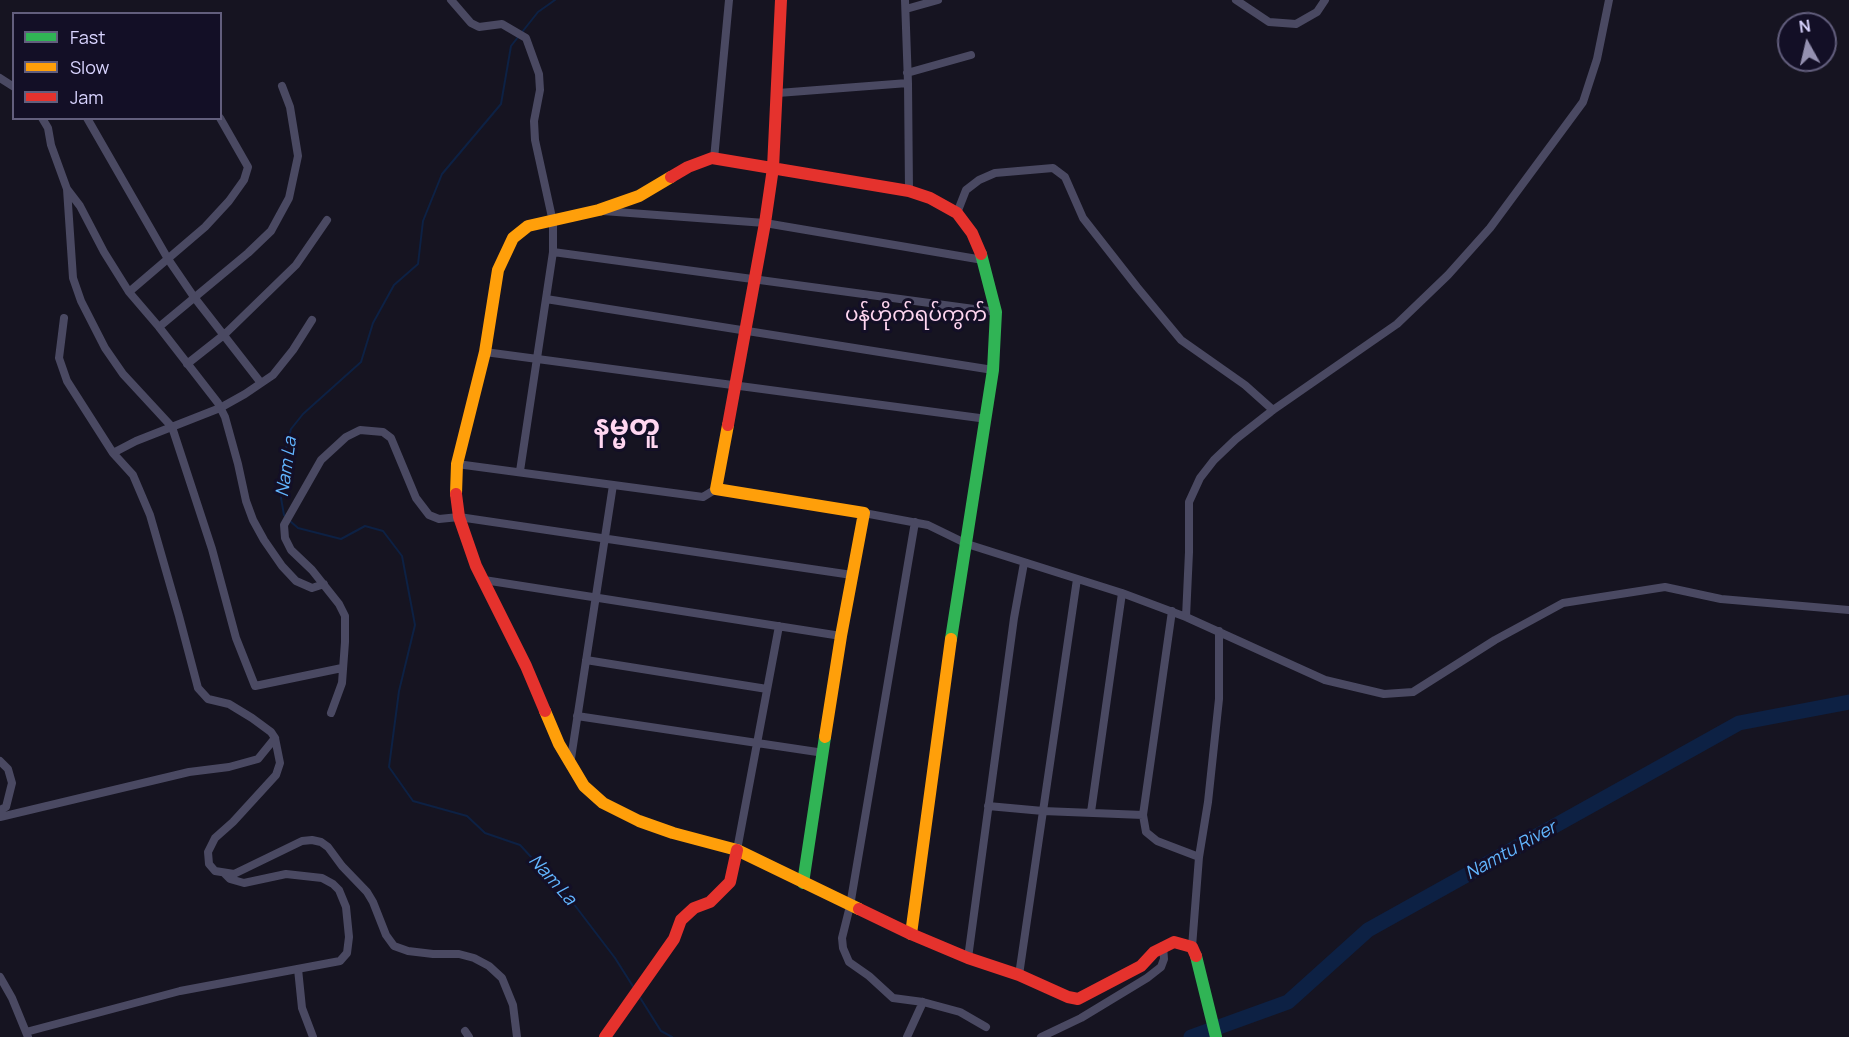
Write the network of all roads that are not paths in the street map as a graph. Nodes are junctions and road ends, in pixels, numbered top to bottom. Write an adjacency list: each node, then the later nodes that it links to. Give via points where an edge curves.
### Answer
1 (451, 0): 23 (street, via 471,23 479,27 502,24 525,37 539,74 535,140)
2 (729, 0): 16 (street)
3 (781, 0): 12 (street)
4 (938, 0): 8 (street)
5 (1236, 0): 6 (street, via 1269,22 1296,24 1317,12)
6 (1325, 0)
7 (1609, 0): 45 (street, via 1583,102 1490,228 1397,324)
8 (905, 5): 10 (street)
9 (971, 55): 10 (street)
10 (908, 78): 12 (street); 19 (street)
11 (282, 86): 30 (street, via 290,107 298,156 289,198 271,231)
12 (778, 93): 17 (street)
13 (43, 120): 18 (street)
14 (88, 120): 26 (street)
15 (221, 120): 26 (street, via 248,167 244,180 205,227)
16 (714, 159): 17 (street); 20 (street, via 688,167 639,196)
17 (773, 168): 19 (street); 24 (street)
18 (67, 189): 29 (street); 47 (street, via 73,278 81,301 123,374)
19 (909, 191): 21 (street)
20 (599, 210): 23 (street); 24 (street)
21 (957, 213): 27 (street, via 972,233); 45 (street, via 966,190 978,180 994,173 1053,168 1065,177 1083,218 1181,340)
22 (327, 220): 37 (street, via 296,266)
23 (554, 222): 25 (street); 38 (street, via 528,226 513,238 498,270)
24 (765, 223): 27 (street); 28 (street)
25 (553, 252): 28 (street); 31 (street)
26 (168, 258): 29 (street); 30 (street)
27 (984, 260): 32 (street)
28 (755, 279): 32 (street); 36 (street)
29 (129, 292): 35 (street)
30 (194, 297): 35 (street); 37 (street)
31 (546, 299): 36 (street); 39 (street)
32 (996, 312): 41 (street)
33 (64, 318): 48 (street, via 59,358 67,381)
34 (312, 320): 42 (street, via 273,375)
35 (159, 327): 40 (street)
36 (746, 331): 41 (street); 43 (street)
37 (225, 334): 40 (street); 42 (street)
38 (485, 352): 39 (street); 49 (street)
39 (537, 359): 43 (street); 50 (street)
40 (187, 364): 44 (street)
41 (993, 370): 46 (street)
42 (261, 383): 44 (street)
43 (736, 385): 46 (street); 52 (street)
44 (220, 408): 47 (street); 62 (street, via 246,501 264,540 296,580 312,588)
45 (1273, 410): 67 (street, via 1214,460 1189,502)
46 (987, 419): 57 (street)
47 (172, 427): 48 (street); 72 (street, via 236,638 255,686)
48 (113, 453): 76 (street, via 133,476 150,515 198,688 208,699 229,704 252,718)
49 (457, 464): 50 (street); 54 (street)
50 (520, 471): 51 (street)
51 (613, 485): 52 (street, via 703,497); 56 (street)
52 (716, 489): 53 (street)
53 (864, 513): 55 (street); 59 (street)
54 (459, 518): 56 (street); 61 (street); 62 (street, via 429,515 416,498 391,438 383,432 360,430 321,460 284,525 291,550)
55 (915, 522): 57 (street); 91 (street)
56 (604, 539): 59 (street); 64 (street)
57 (968, 544): 58 (street); 92 (street, via 946,669)
58 (1024, 563): 60 (street); 81 (street)
59 (852, 575): 70 (street)
60 (1077, 579): 63 (street); 83 (street)
61 (484, 580): 64 (street); 80 (street)
62 (324, 584): 72 (street, via 345,616)
63 (1122, 593): 66 (street); 84 (street)
64 (595, 598): 68 (street); 71 (street)
65 (1849, 610): 69 (street, via 1721,599 1665,587 1563,603 1413,692 1384,694 1325,680)
66 (1172, 612): 67 (street); 85 (street)
67 (1186, 617): 69 (street)
68 (779, 626): 70 (street); 73 (street)
69 (1220, 631): 88 (street, via 1218,709)
70 (841, 636): 78 (street)
71 (586, 660): 73 (street); 75 (street)
72 (342, 668): 74 (street, via 342,683)
73 (767, 688): 77 (street)
74 (331, 713)
75 (577, 716): 77 (street); 80 (street)
76 (275, 738): 86 (street, via 258,759 239,765 189,772); 89 (street, via 280,763 276,775 215,838 208,852 209,864)
77 (757, 743): 78 (street); 87 (street)
78 (824, 753): 90 (street)
79 (0, 761): 82 (street, via 8,769 12,783 6,807)
80 (570, 765): 87 (street, via 584,786 603,803 664,830)
81 (988, 806): 83 (street); 95 (street)
82 (0, 810)
83 (1043, 811): 84 (street); 97 (street)
84 (1091, 813): 85 (street)
85 (1143, 815): 88 (street, via 1146,832 1156,841)
86 (0, 817)
87 (737, 850): 90 (street); 101 (street, via 730,882 710,902 694,908 681,920 674,939)
88 (1198, 857): 94 (street)
89 (224, 874): 96 (street, via 244,883 286,874 308,876 322,878 339,890 346,907 347,953 340,961); 104 (street, via 234,874 302,841 321,842 367,892 394,946 408,951 459,954 489,966 501,978 513,1005)
90 (803, 882): 91 (street)
91 (850, 906): 92 (street); 99 (street, via 843,938 849,962 892,998)
92 (911, 934): 95 (street)
93 (1163, 946): 94 (street, via 1174,942); 97 (street, via 1141,966 1078,999); 106 (street, via 1161,967 1147,978)
94 (1192, 947): 107 (street)
95 (968, 958): 97 (street)
96 (298, 969): 102 (street, via 180,991); 103 (street, via 302,1008)
97 (1018, 975)
98 (0, 977): 102 (street)
99 (923, 1002): 100 (street, via 960,1012); 105 (street)
100 (986, 1027)
101 (608, 1032)
102 (27, 1034)
103 (313, 1037)
104 (517, 1037)
105 (907, 1037)
106 (1041, 1037)
107 (1216, 1037)

